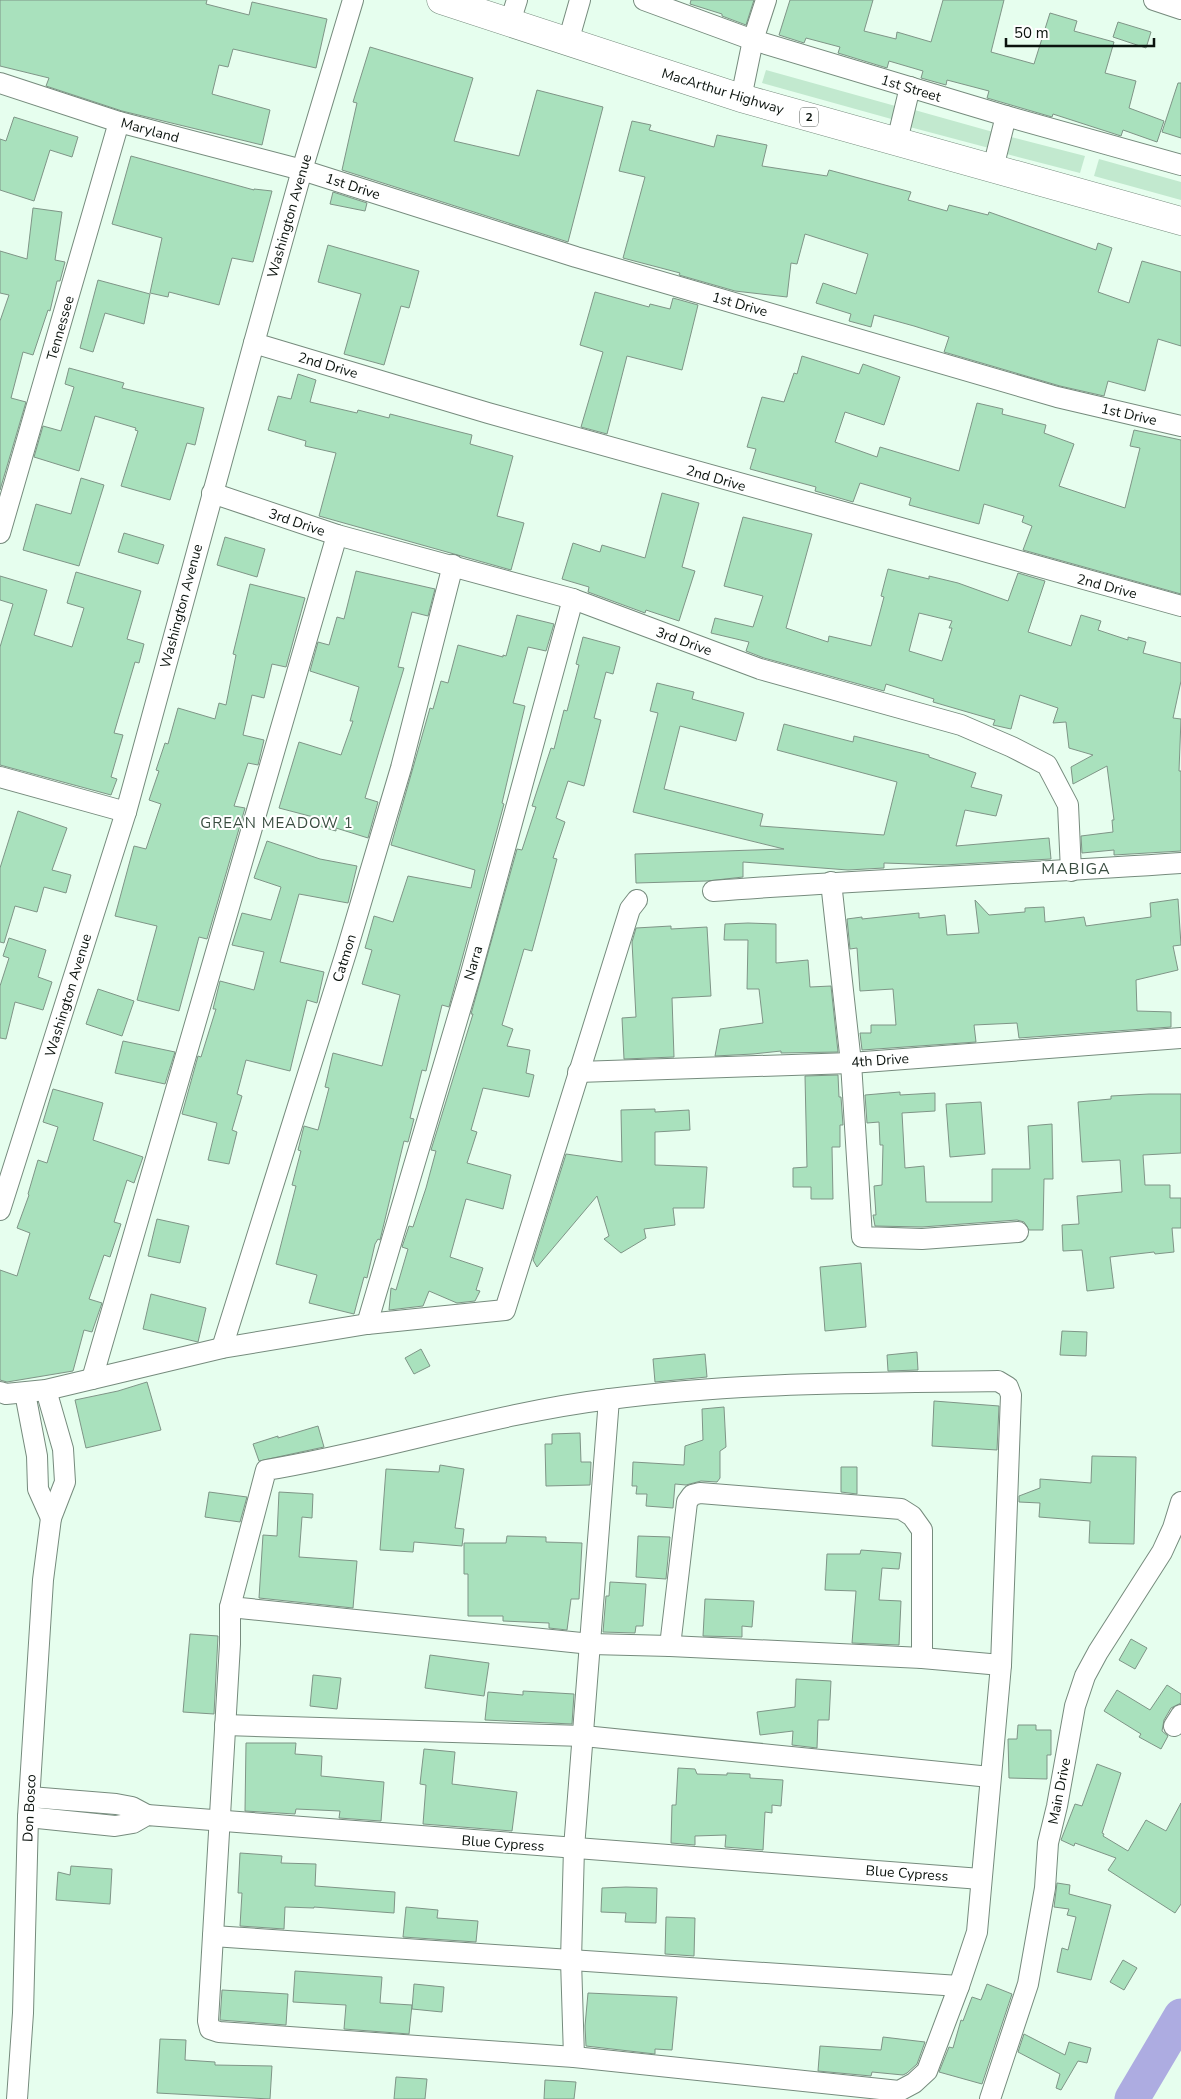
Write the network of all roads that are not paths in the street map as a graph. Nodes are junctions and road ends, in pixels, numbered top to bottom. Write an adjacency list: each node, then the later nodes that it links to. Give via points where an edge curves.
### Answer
1 (353, 0): 19 (street, Washington Avenue)
2 (441, 0): 8 (highway, MacArthur Highway / 2)
3 (580, 0): 10 (street)
4 (644, 0): 9 (street, 1st Street)
5 (766, 0): 9 (street)
6 (1154, 0): 7 (street)
7 (1181, 9)
8 (513, 11): 10 (highway, MacArthur Highway / 2)
9 (753, 40): 12 (street, 1st Street); 13 (street)
10 (568, 42): 13 (highway, MacArthur Highway / 2)
11 (0, 83): 15 (street, Maryland)
12 (910, 88): 14 (street, 1st Street); 16 (street)
13 (741, 98): 16 (highway, MacArthur Highway / 2)
14 (1006, 116): 17 (street, 1st Street); 18 (street)
15 (119, 122): 19 (street, Maryland); 24 (street, Tennessee)
16 (897, 141): 18 (highway, MacArthur Highway / 2)
17 (1181, 165)
18 (993, 168): 20 (highway, MacArthur Highway / 2)
19 (302, 170): 21 (street, Washington Avenue); 22 (street, 1st Drive, via 576,257 1057,397)
20 (1181, 221)
21 (254, 343): 23 (street, Washington Avenue); 28 (street, 2nd Drive, via 488,414)
22 (1181, 426)
23 (212, 493): 25 (street, 3rd Drive); 30 (street, Washington Avenue)
24 (0, 533)
25 (337, 535): 26 (street, 3rd Drive); 43 (street)
26 (453, 565): 27 (street, 3rd Drive); 42 (street, Catmon, via 402,768)
27 (572, 599): 32 (street, 3rd Drive, via 760,669 961,726 1012,746 1047,765 1068,805); 41 (street, Narra, via 471,973)
28 (1181, 606)
29 (0, 777): 30 (street)
30 (126, 812): 39 (street, Washington Avenue)
31 (1181, 863): 32 (street)
32 (1071, 871): 33 (street)
33 (831, 882): 34 (street); 37 (street)
34 (713, 891)
35 (637, 900): 38 (street, via 630,909)
36 (1181, 1038): 37 (street, 4th Drive)
37 (851, 1063): 38 (street, 4th Drive); 40 (street, via 862,1237 922,1239)
38 (578, 1072): 41 (street, via 505,1310)
39 (0, 1210)
40 (1018, 1232)
41 (367, 1324): 42 (street)
42 (222, 1348): 43 (street)
43 (92, 1379): 44 (street)
44 (46, 1390): 46 (street); 49 (street, Don Bosco, via 63,1450 65,1482)
45 (0, 1392): 46 (street)
46 (25, 1393): 49 (street, via 37,1456 38,1489)
47 (610, 1399): 50 (street, via 502,1417 266,1470); 51 (street); 54 (street, via 748,1386 998,1380 1008,1386 1011,1395)
48 (1181, 1502): 67 (street, Main Drive, via 1162,1552 1085,1676 1048,1843 1045,1888 1028,1984)
49 (51, 1518): 58 (street, Don Bosco, via 43,1580)
50 (230, 1607): 51 (street); 55 (street)
51 (591, 1644): 52 (street); 56 (street)
52 (670, 1646): 53 (street); 53 (street, via 687,1502 692,1495 700,1493 901,1509 912,1516 922,1530)
53 (922, 1658): 54 (street)
54 (1001, 1665): 57 (street)
55 (225, 1725): 56 (street); 59 (street)
56 (584, 1736): 57 (street); 60 (street)
57 (990, 1778): 61 (street)
58 (29, 1807): 59 (street, Blue Cypress, via 116,1804 148,1815); 66 (street, Don Bosco)
59 (219, 1821): 60 (street, Blue Cypress); 62 (street)
60 (574, 1848): 61 (street, Blue Cypress); 63 (street)
61 (981, 1879): 64 (street, via 977,1932)
62 (213, 1936): 63 (street); 65 (street, via 210,2029)
63 (571, 1960): 64 (street); 65 (street)
64 (959, 1986): 65 (street, via 927,2071 899,2091)
65 (574, 2057)
66 (18, 2099)
67 (990, 2099)

